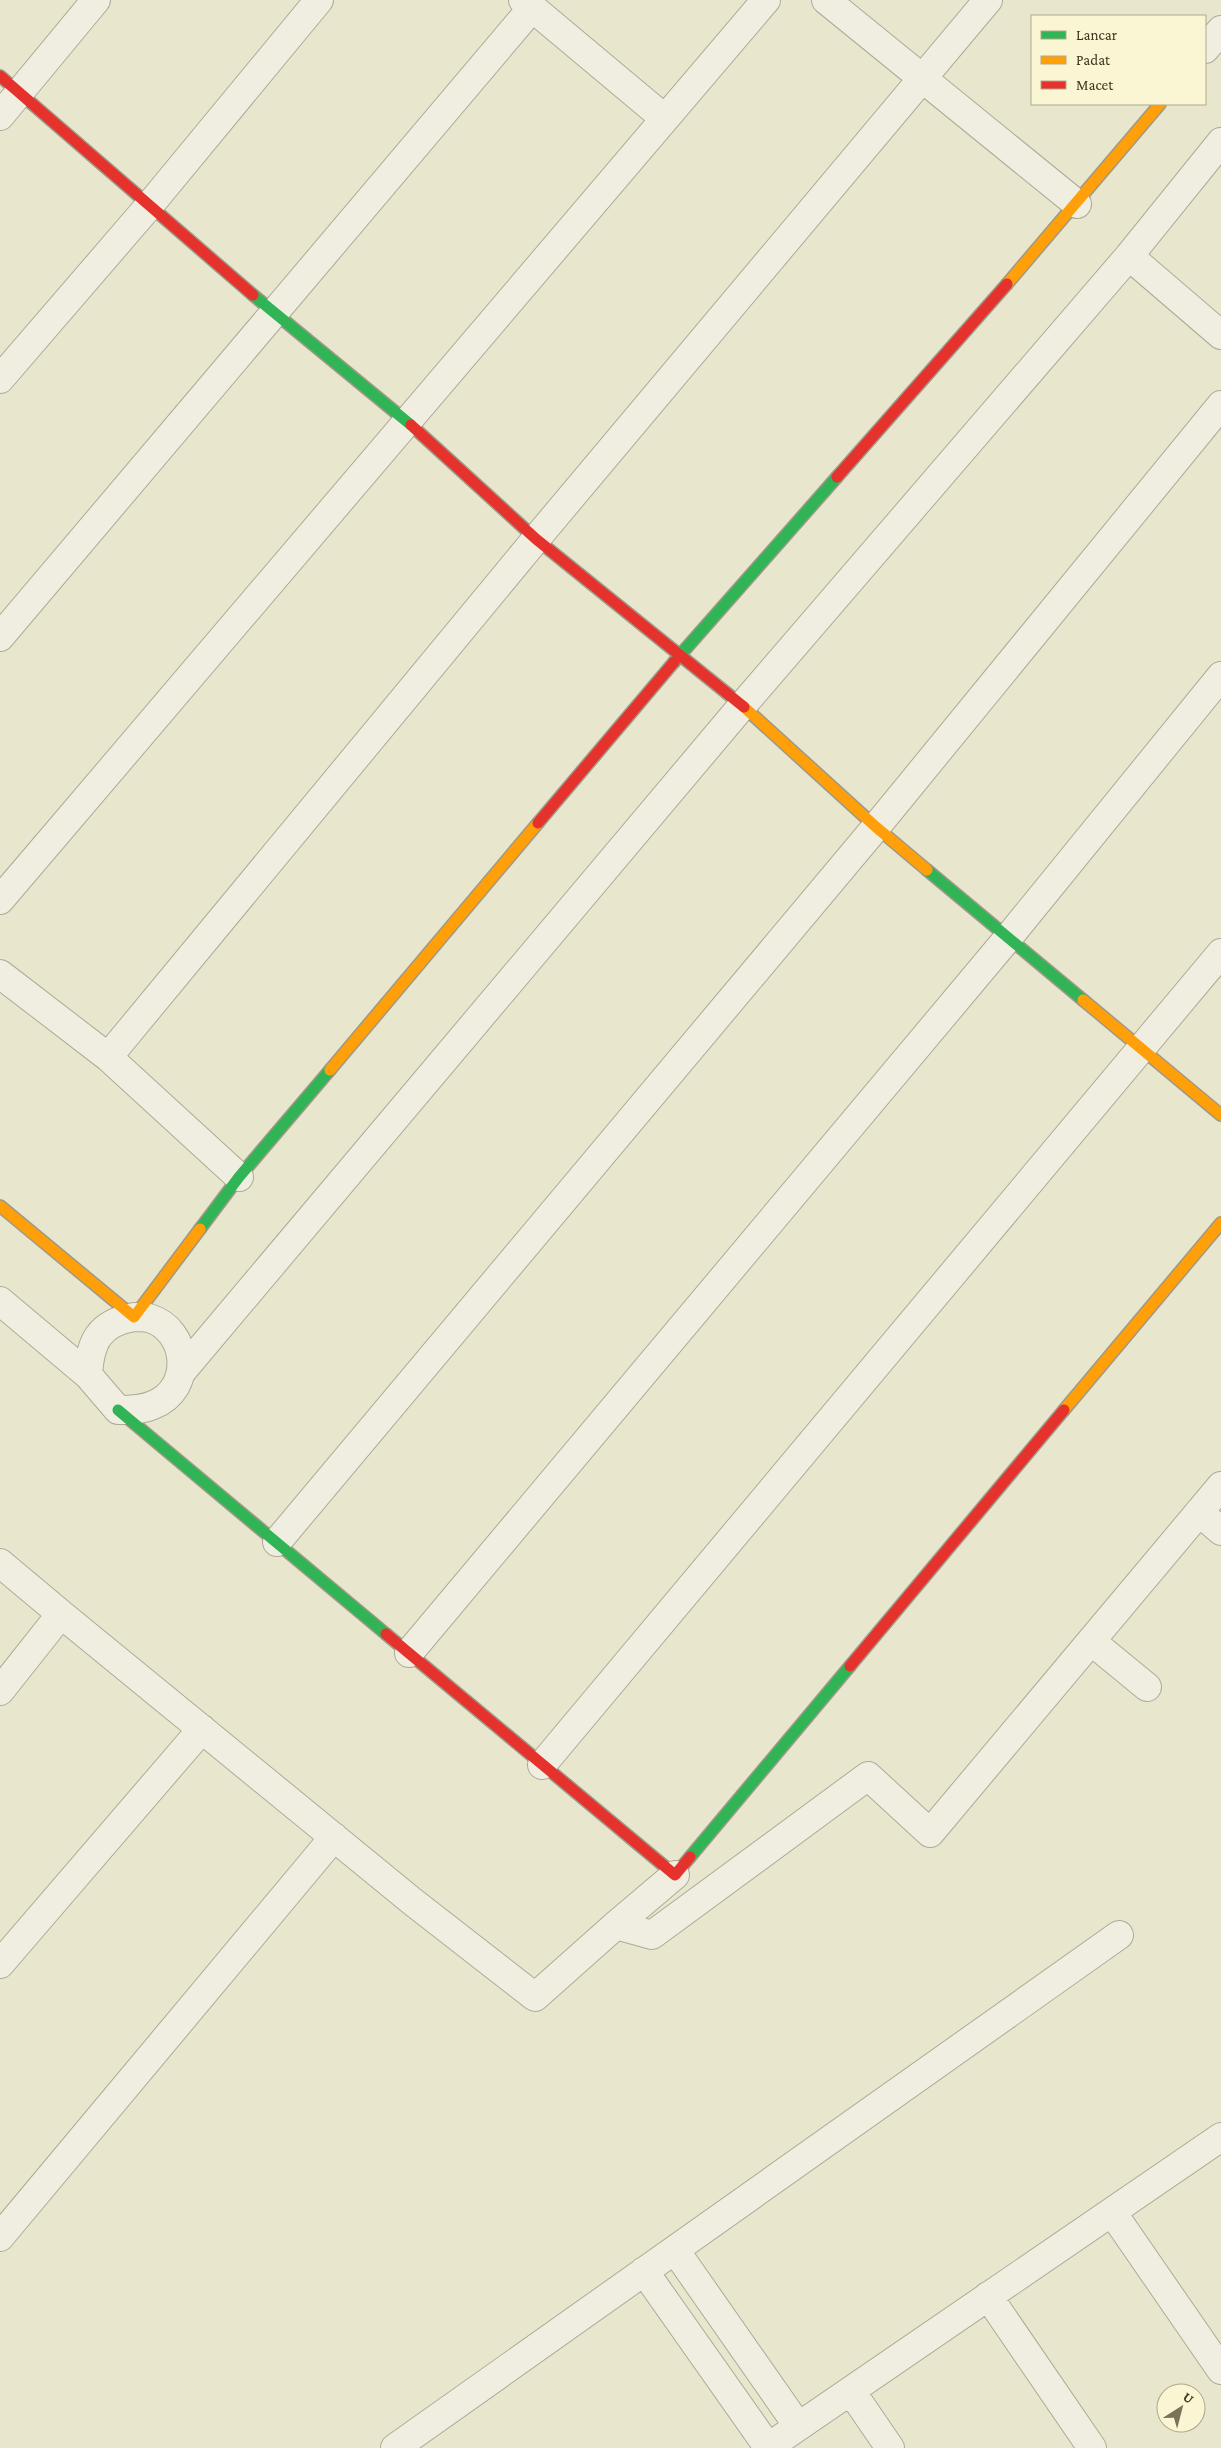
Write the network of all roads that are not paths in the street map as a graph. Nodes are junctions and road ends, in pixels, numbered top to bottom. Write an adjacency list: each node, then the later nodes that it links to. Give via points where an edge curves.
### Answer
1 (96, 0): 10 (street)
2 (320, 0): 16 (street)
3 (766, 0): 13 (street)
4 (826, 0): 9 (street)
5 (988, 0): 9 (street)
6 (527, 4): 13 (street); 18 (street)
7 (1221, 30): 8 (street)
8 (1206, 48)
9 (921, 79): 15 (street); 23 (street)
10 (10, 84): 12 (street); 16 (street)
11 (1159, 105): 15 (street)
12 (0, 116)
13 (664, 118): 22 (street)
14 (1221, 142): 17 (street)
15 (1077, 204): 25 (street)
16 (149, 206): 18 (street); 20 (street)
17 (1128, 256): 19 (street); 27 (street)
18 (273, 312): 22 (street); 24 (street)
19 (1221, 335)
20 (0, 379)
21 (1221, 405): 28 (street)
22 (406, 420): 23 (street); 29 (street)
23 (536, 539): 25 (street); 34 (street)
24 (0, 637)
25 (680, 655): 27 (street); 36 (street)
26 (1221, 676): 30 (street)
27 (742, 706): 28 (street); 41 (street)
28 (876, 827): 30 (street); 47 (street)
29 (0, 900)
30 (1008, 938): 33 (street); 51 (street)
31 (1221, 952): 33 (street)
32 (0, 974): 34 (street)
33 (1142, 1049): 35 (street); 55 (street)
34 (108, 1057): 36 (street)
35 (1221, 1115)
36 (238, 1177): 40 (street)
37 (0, 1206): 40 (street)
38 (1221, 1223): 57 (street)
39 (0, 1300): 42 (street)
40 (134, 1317): 41 (street, via 150,1318 164,1326 175,1338); 42 (street, via 118,1320 105,1328 95,1341)
41 (183, 1370): 43 (street, via 167,1397 154,1405)
42 (88, 1375): 43 (street)
43 (118, 1410): 47 (street)
44 (1221, 1486): 45 (street)
45 (1199, 1512): 46 (street); 50 (street)
46 (1221, 1531)
47 (276, 1542): 51 (street)
48 (0, 1563): 49 (street)
49 (61, 1614): 53 (street); 54 (street)
50 (1092, 1640): 52 (street); 58 (street, via 930,1833 868,1776 652,1935)
51 (409, 1653): 55 (street)
52 (1147, 1687)
53 (0, 1691)
54 (202, 1729): 56 (street); 60 (street)
55 (542, 1765): 57 (street)
56 (334, 1837): 58 (street, via 535,1997); 63 (street)
57 (675, 1876): 58 (street)
58 (616, 1926)
59 (1119, 1934): 64 (street)
60 (0, 1964)
61 (1221, 2137): 62 (street)
62 (1112, 2212): 66 (street); 67 (street)
63 (0, 2237)
64 (675, 2250): 65 (street); 69 (street)
65 (644, 2271): 70 (street); 71 (street)
66 (988, 2296): 68 (street); 73 (street)
67 (1221, 2370)
68 (851, 2391): 69 (street); 72 (street)
69 (798, 2426): 71 (street)
70 (395, 2448)
71 (768, 2448)
72 (890, 2448)
73 (1092, 2448)

